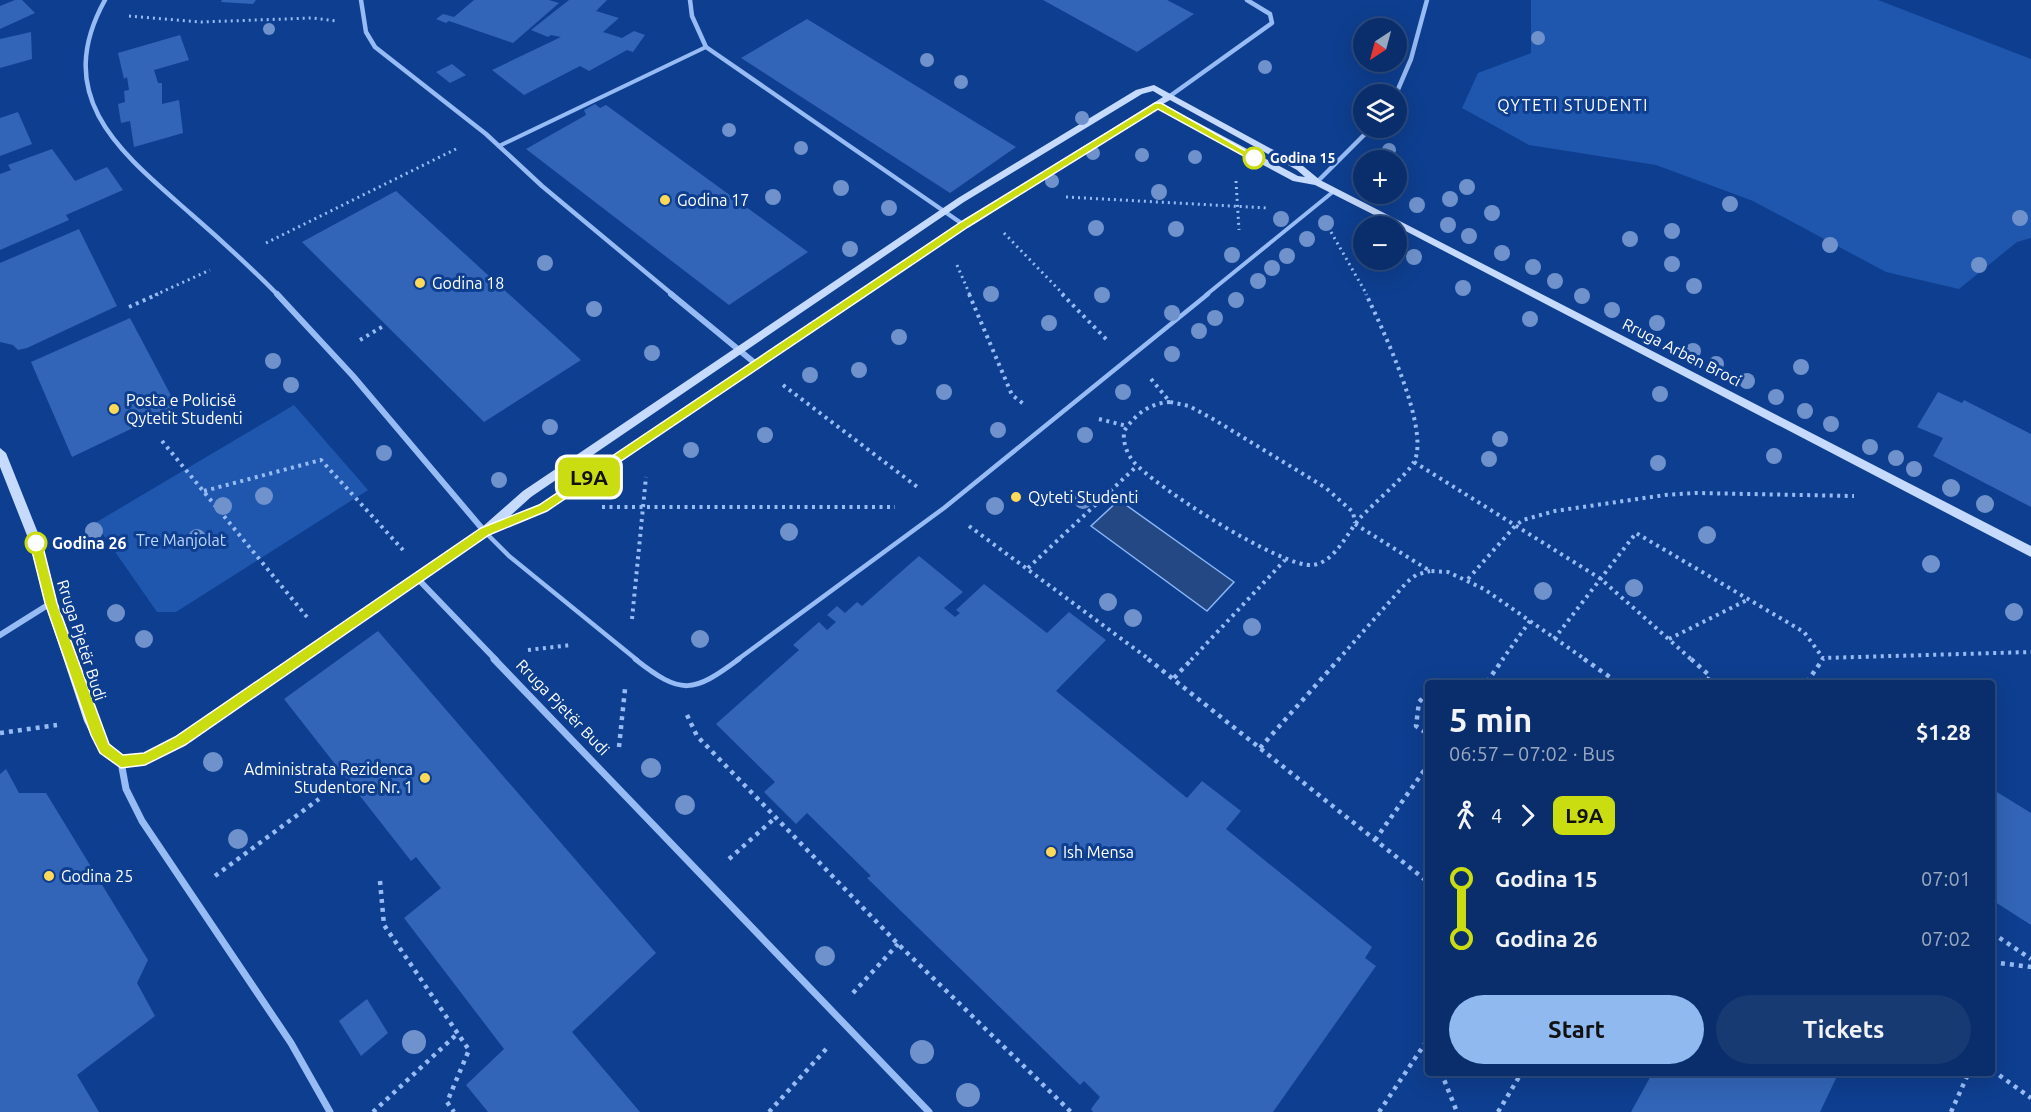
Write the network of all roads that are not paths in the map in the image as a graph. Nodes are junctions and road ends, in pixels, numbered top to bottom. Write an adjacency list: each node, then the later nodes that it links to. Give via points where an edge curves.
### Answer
1 (105, 0): 19 (street, via 88,38 89,89 105,130 148,177 238,257 335,355)
2 (361, 0): 11 (street, via 364,23 375,47)
3 (690, 0): 6 (street)
4 (1247, 0): 8 (street, via 1270,14 1272,23)
5 (1427, 0): 7 (street)
6 (706, 47): 11 (lane, via 636,84 590,101); 14 (street)
7 (1401, 84)
8 (1170, 96): 9 (street); 12 (street, Rruga Arben Broci, via 1300,168); 14 (street, Rruga Arben Broci, via 1154,88 1139,92)
9 (1158, 105): 12 (street, Rruga Arben Broci, via 1296,179); 15 (street)
10 (1361, 138): 12 (street)
11 (499, 146): 16 (street)
12 (1317, 182): 13 (street, Rruga Arben Broci)
13 (1334, 191): 19 (lane, via 944,508 723,673 697,685 672,685 659,678); 20 (street, Rruga Arben Broci)
14 (945, 211): 15 (street); 16 (street)
15 (964, 225): 17 (street)
16 (738, 350): 17 (street); 19 (street, via 527,494)
17 (756, 364): 19 (street, via 543,508)
18 (0, 453): 22 (street, Rruga Pjetër Budi, via 36,543)
19 (485, 532): 21 (street)
20 (2031, 552)
21 (420, 576): 24 (street, via 180,741 145,759); 26 (street, Rruga Pjetër Budi, via 489,654)
22 (51, 603): 23 (street); 24 (street, Rruga Pjetër Budi, via 91,721 105,749)
23 (0, 635)
24 (121, 762): 25 (street, via 126,789 142,821 291,1043)
25 (330, 1112)
26 (929, 1112)

